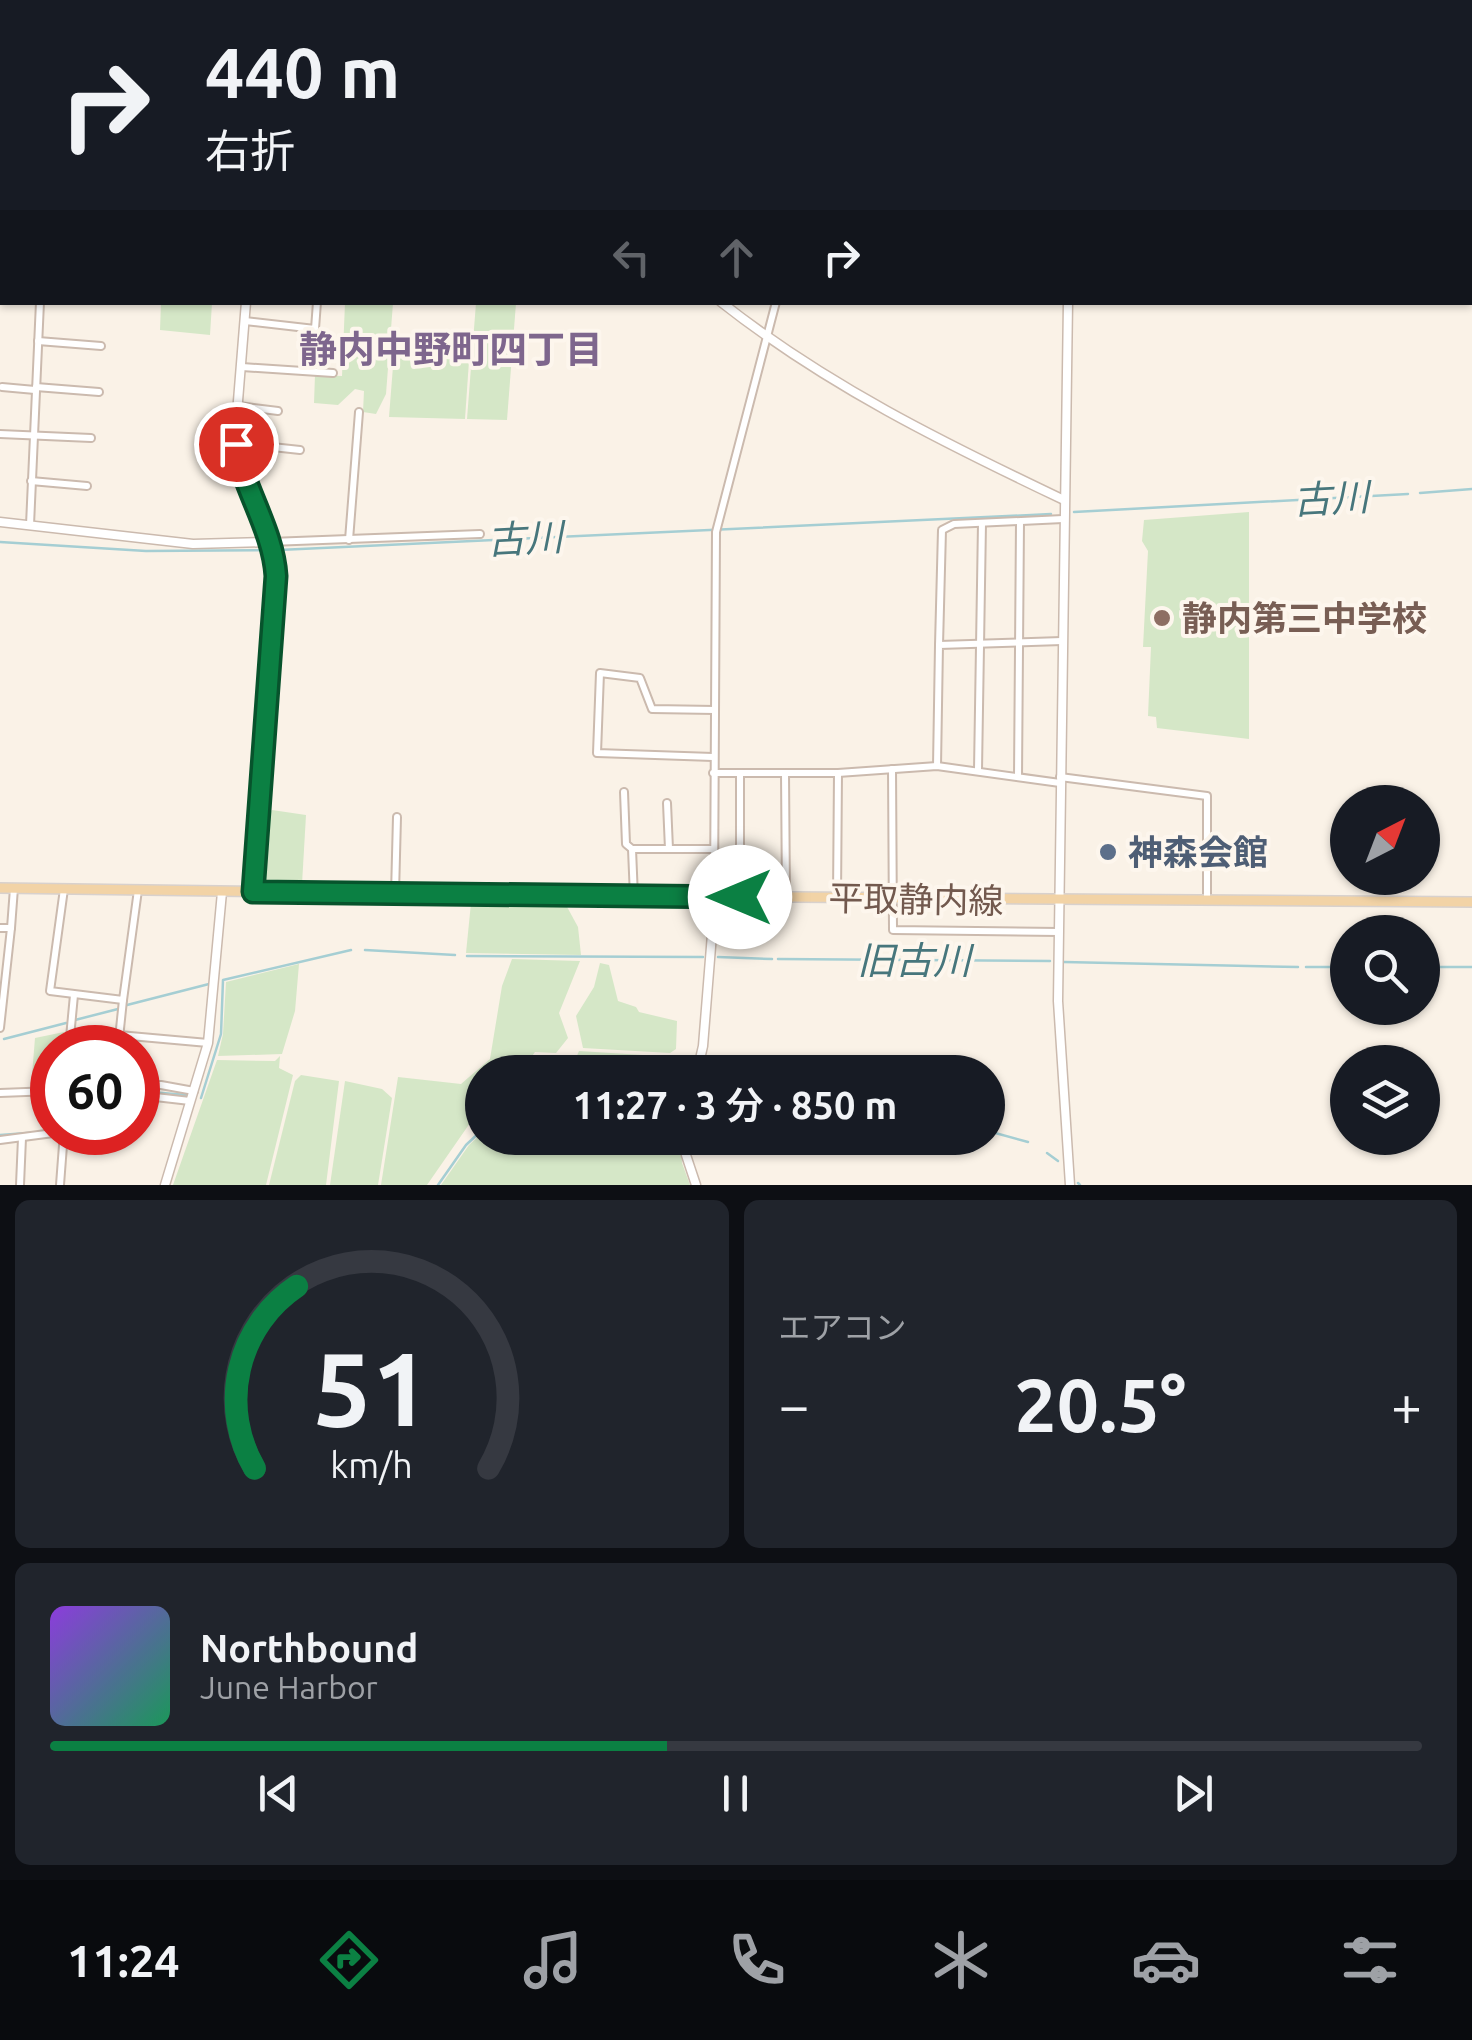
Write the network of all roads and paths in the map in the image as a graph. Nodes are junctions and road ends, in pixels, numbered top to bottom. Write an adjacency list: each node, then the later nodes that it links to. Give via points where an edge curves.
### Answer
1 (40, 305): 9 (street)
2 (246, 305): 7 (street)
3 (317, 305): 7 (street, via 315,328)
4 (725, 305): 8 (street)
5 (775, 305): 8 (street)
6 (1068, 305): 26 (street)
7 (245, 321): 11 (street)
8 (768, 337): 26 (street, via 904,422); 39 (street, via 717,528)
9 (38, 341): 10 (street); 14 (street)
10 (100, 346)
11 (242, 367): 12 (street); 16 (street)
12 (333, 373)
13 (2, 387): 14 (street)
14 (36, 388): 15 (street); 20 (street)
15 (100, 392)
16 (238, 406): 17 (street); 22 (street)
17 (278, 411)
18 (359, 412): 33 (street)
19 (0, 434): 20 (street)
20 (33, 435): 21 (street); 24 (street)
21 (91, 438)
22 (236, 444): 23 (street); 34 (street)
23 (300, 450)
24 (32, 482): 25 (street); 31 (street)
25 (87, 486)
26 (1064, 500): 27 (street)
27 (1064, 519): 29 (street); 35 (street)
28 (0, 522): 31 (street)
29 (1020, 522): 30 (street); 36 (street)
30 (982, 523): 37 (street); 38 (street, via 946,526 940,537)
31 (30, 525): 34 (street, via 193,544)
32 (480, 534): 33 (street)
33 (349, 540): 34 (street)
34 (270, 542): 61 (street, via 276,609)
35 (1062, 641): 36 (street); 49 (street)
36 (1019, 643): 37 (street); 48 (street)
37 (979, 644): 38 (street); 43 (street)
38 (939, 645): 41 (street)
39 (714, 710): 40 (street); 40 (street, via 652,709 640,678 600,674 598,753)
40 (713, 757): 44 (street)
41 (936, 766): 42 (street); 43 (street)
42 (892, 769): 47 (street); 68 (street)
43 (978, 770): 48 (street)
44 (714, 773): 45 (street); 55 (street)
45 (740, 773): 46 (street); 65 (street)
46 (785, 773): 47 (street); 66 (street)
47 (838, 773): 67 (street)
48 (1018, 777): 49 (street)
49 (1060, 780): 69 (street); 70 (street, via 1208,796)
50 (624, 792): 53 (street, via 626,844)
51 (667, 802): 54 (street)
52 (397, 817): 62 (street)
53 (632, 849): 54 (street); 63 (street)
54 (669, 849): 55 (street)
55 (714, 849): 64 (street)
56 (0, 888): 57 (main road, 平取静内線)
57 (14, 888): 58 (main road, 平取静内線); 73 (street)
58 (64, 889): 59 (main road, 平取静内線); 75 (street, via 50,991)
59 (138, 890): 60 (main road, 平取静内線); 76 (street)
60 (222, 892): 61 (main road, 平取静内線); 81 (street)
61 (253, 892): 62 (main road, 平取静内線)
62 (394, 894): 63 (main road, 平取静内線)
63 (634, 896): 64 (main road, 平取静内線)
64 (714, 897): 65 (main road, 平取静内線); 82 (street)
65 (740, 897): 66 (main road, 平取静内線)
66 (786, 898): 67 (main road, 平取静内線)
67 (838, 898): 68 (main road, 平取静内線)
68 (892, 899): 69 (main road, 平取静内線); 74 (street, via 893,930)
69 (1059, 900): 70 (main road, 平取静内線); 74 (street)
70 (1207, 901): 71 (main road, 平取静内線)
71 (1472, 902)
72 (0, 928): 73 (street)
73 (11, 928): 79 (street)
74 (1059, 932): 98 (street)
75 (74, 995): 76 (street); 77 (street)
76 (123, 1000): 78 (street)
77 (71, 1025)
78 (121, 1025)
79 (0, 1028)
80 (160, 1039): 81 (street)
81 (208, 1044): 84 (street)
82 (701, 1055)
83 (160, 1085): 84 (street)
84 (194, 1091): 88 (street)
85 (30, 1092): 86 (street)
86 (0, 1093)
87 (160, 1098): 88 (street)
88 (192, 1102): 96 (street)
89 (30, 1137): 90 (street)
90 (22, 1138): 91 (street); 94 (street)
91 (0, 1140)
92 (61, 1155): 95 (street)
93 (686, 1155): 97 (street)
94 (20, 1185)
95 (60, 1185)
96 (164, 1185)
97 (696, 1185)
98 (1070, 1185)

